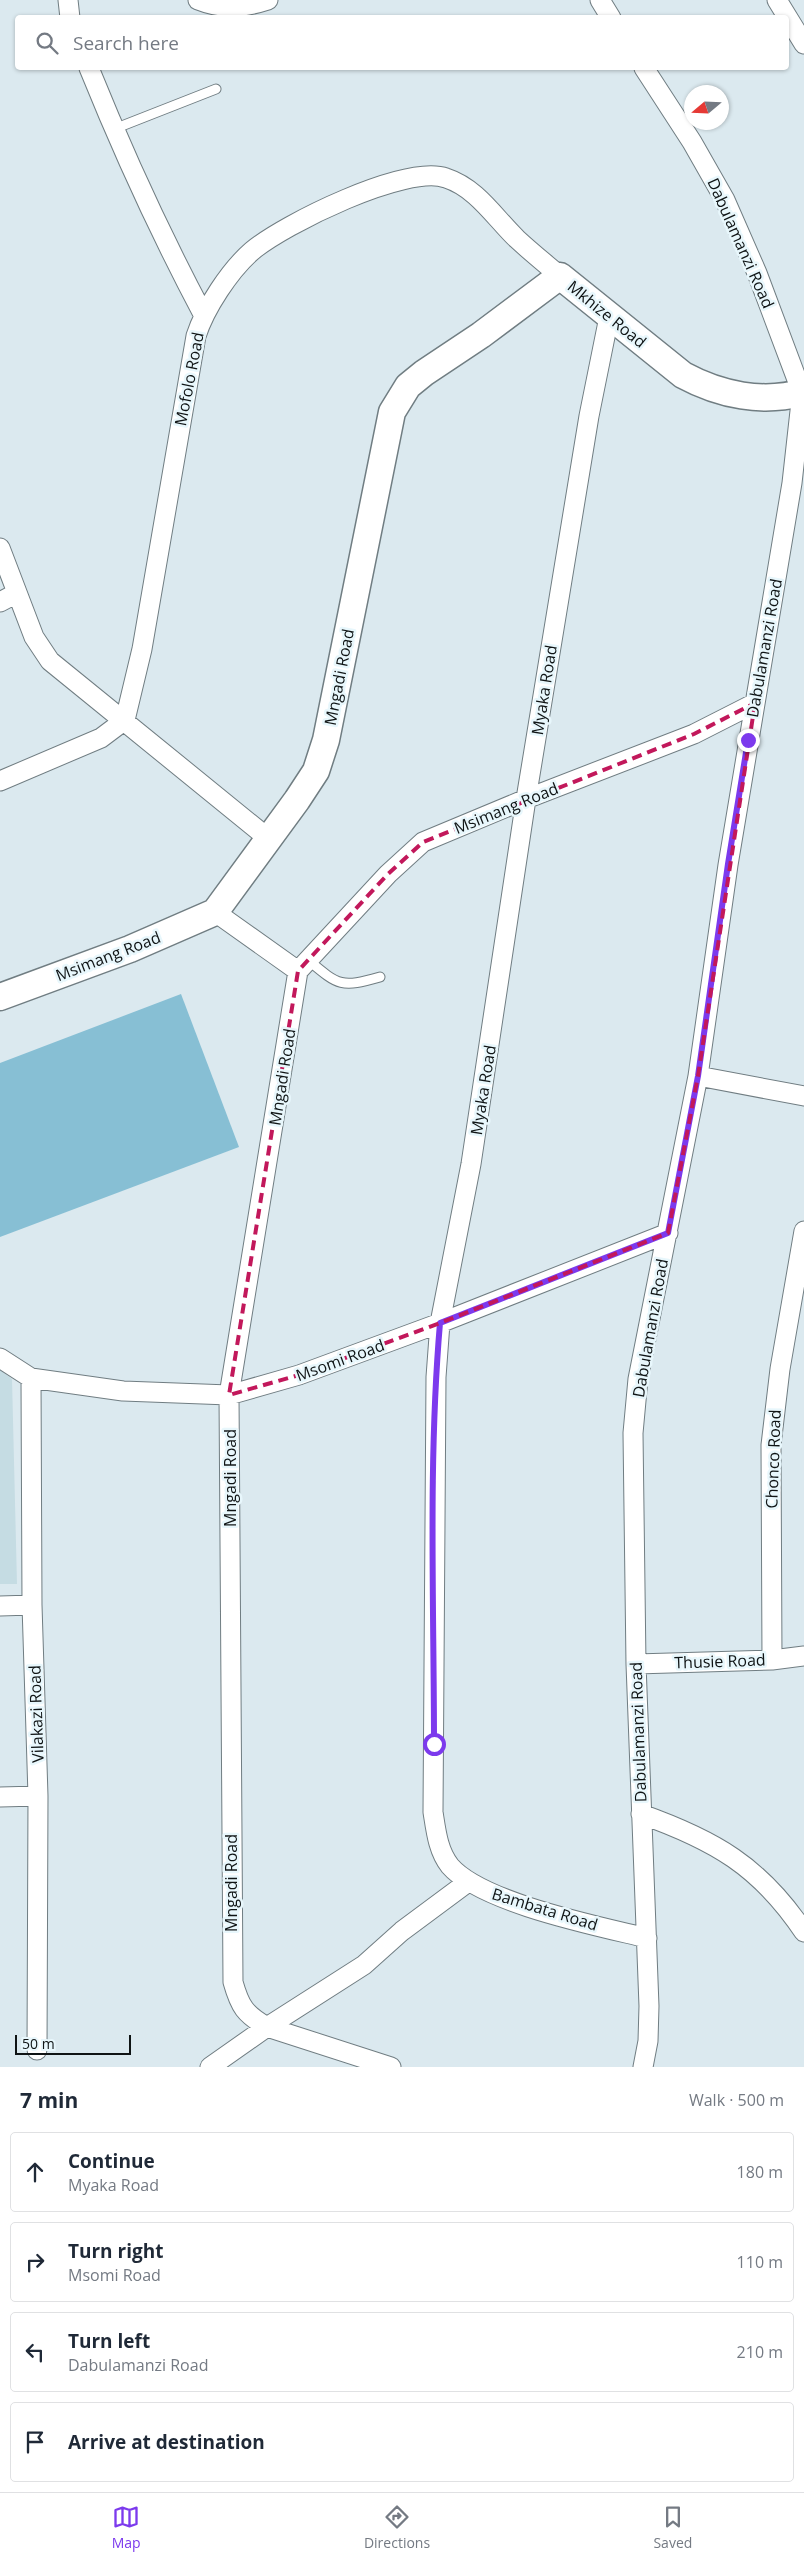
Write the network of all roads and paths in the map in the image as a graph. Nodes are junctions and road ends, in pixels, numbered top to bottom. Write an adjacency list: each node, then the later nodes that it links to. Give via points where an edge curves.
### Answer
1 (68, 0): 6 (street)
2 (198, 0): 3 (street, via 232,8)
3 (268, 0)
4 (600, 0): 7 (street)
5 (777, 0): 8 (street)
6 (70, 15)
7 (610, 15)
8 (786, 15)
9 (789, 20): 10 (street)
10 (804, 44)
11 (90, 70): 14 (street)
12 (645, 70): 19 (street, Dabulamanzi Road, via 725,200 757,272)
13 (216, 89): 14 (lane)
14 (114, 129): 17 (street, via 160,233)
15 (435, 174): 16 (street, Mkhize Road, via 461,184 475,195 517,239); 17 (street, Mofolo Road, via 406,178 351,198 276,234 250,252)
16 (560, 276): 18 (street, Mkhize Road); 26 (street, Mngadi Road, via 424,373 408,386 392,412 326,740 316,771)
17 (203, 314): 23 (street, Mofolo Road, via 188,374 136,679)
18 (609, 317): 19 (street, Mkhize Road, via 683,376 702,386 751,397); 25 (street, Myaka Road, via 589,416)
19 (803, 393): 22 (street, Dabulamanzi Road, via 792,483)
20 (0, 548): 21 (street)
21 (8, 598): 23 (street, via 50,661)
22 (755, 703): 25 (street, Msimang Road, via 694,734); 31 (street, Dabulamanzi Road)
23 (125, 720): 24 (street, via 101,738); 26 (street)
24 (0, 781)
25 (526, 799): 28 (street, Msimang Road, via 423,842 388,874); 36 (street, Myaka Road, via 471,1164)
26 (269, 839): 27 (street, Mngadi Road)
27 (215, 912): 28 (street); 30 (street, Msimang Road, via 130,950)
28 (303, 965): 29 (lane, via 344,984); 39 (street, Mngadi Road)
29 (380, 977)
30 (0, 997)
31 (698, 1076): 32 (street); 34 (street, Dabulamanzi Road)
32 (804, 1096)
33 (804, 1231): 35 (street, Chonco Road)
34 (668, 1233): 36 (street, Msomi Road); 44 (street, Dabulamanzi Road, via 638,1379 634,1433)
35 (802, 1264): 43 (street, Chonco Road, via 780,1370 771,1445)
36 (440, 1323): 39 (street, Msomi Road, via 299,1376); 48 (street, Myaka Road, via 435,1387 433,1812 437,1838)
37 (0, 1358): 38 (street, Msomi Road)
38 (31, 1378): 39 (street, Msomi Road, via 123,1391); 41 (street, Vilakazi Road)
39 (229, 1395): 52 (street, Mngadi Road, via 231,1960 233,1982 241,2007)
40 (0, 1606): 41 (street)
41 (32, 1606): 45 (street, Vilakazi Road)
42 (804, 1656): 43 (street, Thusie Road)
43 (772, 1660): 44 (street, Thusie Road)
44 (636, 1664): 47 (street, Dabulamanzi Road)
45 (38, 1796): 46 (street); 53 (street, Vilakazi Road)
46 (0, 1797)
47 (641, 1814): 50 (street, via 683,1830 735,1858 774,1891); 51 (street, Dabulamanzi Road)
48 (450, 1866): 49 (street, Bambata Road)
49 (468, 1882): 51 (street, Bambata Road, via 515,1902); 52 (street, via 364,1964)
50 (804, 1932)
51 (647, 1938): 56 (street, Dabulamanzi Road, via 648,2041)
52 (266, 2027): 54 (street); 55 (street, Mngadi Road)
53 (37, 2050)
54 (210, 2067)
55 (391, 2067)
56 (643, 2067)

